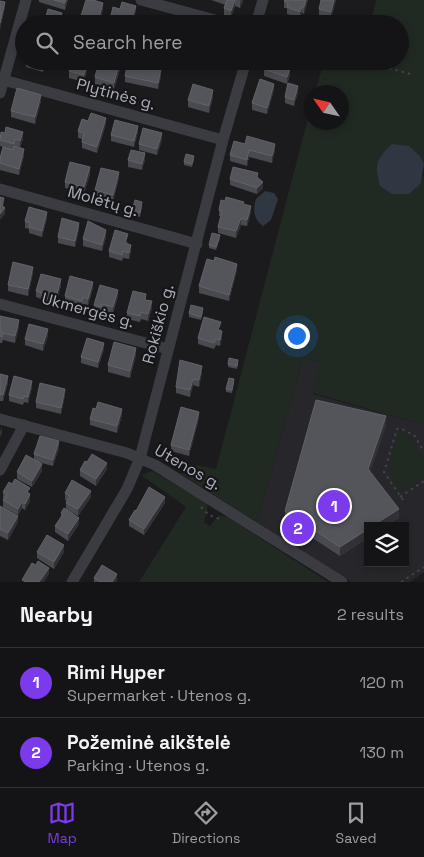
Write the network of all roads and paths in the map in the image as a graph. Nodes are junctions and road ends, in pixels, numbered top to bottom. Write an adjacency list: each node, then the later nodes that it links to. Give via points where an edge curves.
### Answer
1 (26, 0): 4 (street)
2 (141, 0): 5 (street)
3 (263, 0): 6 (street)
4 (22, 15)
5 (197, 15)
6 (259, 15)
7 (15, 37): 11 (street)
8 (243, 70): 13 (street, Rokiškio g.)
9 (396, 70): 10 (path)
10 (414, 75)
11 (2, 80): 12 (street); 13 (street, Plytinės g.)
12 (0, 93)
13 (223, 140): 15 (street, Rokiškio g.)
14 (0, 189): 15 (street, Molėtų g.)
15 (196, 244): 17 (street, Rokiškio g.)
16 (0, 304): 17 (street, Ukmergės g.)
17 (168, 348): 21 (street, Rokiškio g.)
18 (0, 419): 19 (street, Utenos g.)
19 (24, 425): 21 (street, Utenos g.); 22 (street)
20 (424, 452): 24 (path, via 415,436 397,429 384,472)
21 (140, 458): 27 (street, Rokiškio g., via 127,489); 28 (street, Utenos g., via 168,472)
22 (0, 470)
23 (424, 482): 24 (path)
24 (400, 497): 25 (path)
25 (403, 500)
26 (424, 567): 29 (path)
27 (72, 582)
28 (342, 582)
29 (401, 582)

